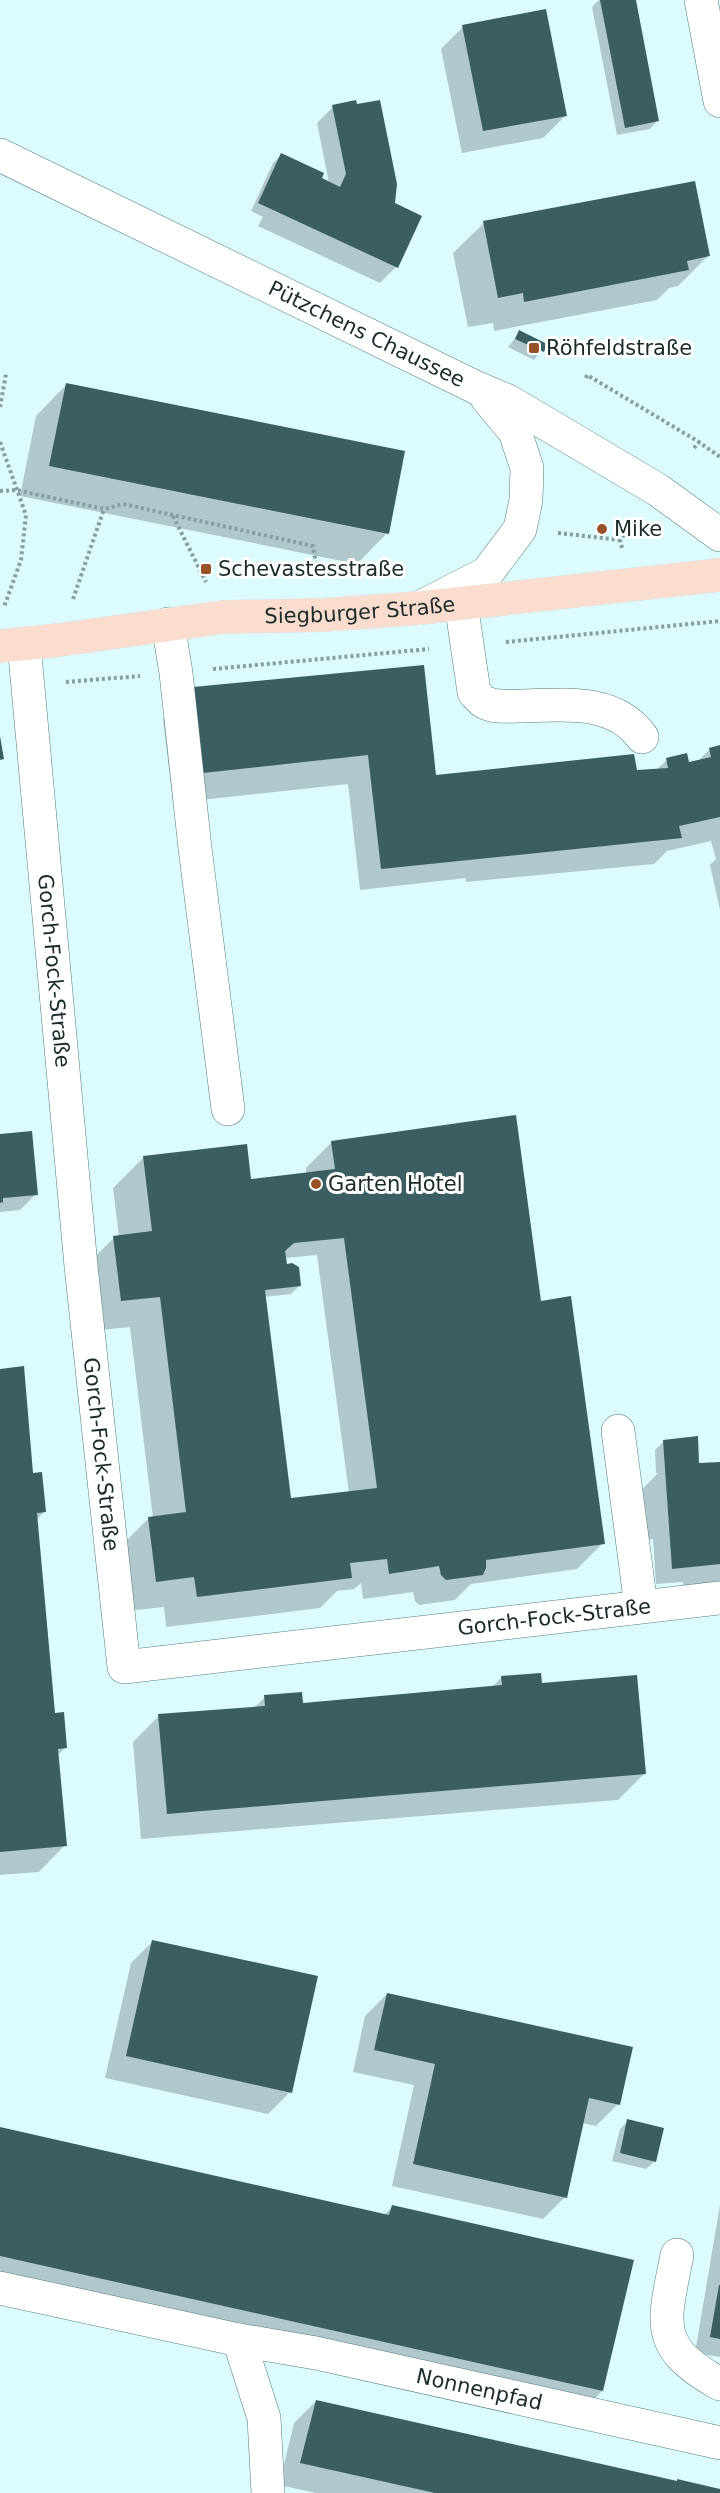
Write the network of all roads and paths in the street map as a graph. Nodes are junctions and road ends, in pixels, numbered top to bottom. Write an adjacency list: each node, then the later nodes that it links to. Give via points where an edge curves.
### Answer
1 (700, 0): 2 (street)
2 (720, 101)
3 (0, 155): 6 (street, Pützchens Chaussee)
4 (6, 374): 7 (path)
5 (585, 378): 9 (path, via 587,375)
6 (477, 388): 17 (street, via 515,432 527,468); 18 (street, Pützchens Chaussee, via 508,400 658,490)
7 (0, 407)
8 (0, 442): 12 (path)
9 (699, 442): 10 (path); 11 (path)
10 (694, 448)
11 (720, 457)
12 (16, 490): 13 (path); 14 (path); 21 (path, via 26,515 25,539)
13 (0, 491)
14 (104, 509): 15 (path, via 123,504); 27 (path)
15 (172, 516): 23 (path, via 313,546); 24 (path)
16 (633, 522): 17 (path, via 620,540)
17 (520, 529): 22 (street, via 487,573)
18 (720, 535)
19 (720, 575): 20 (main road, Siegburger Straße)
20 (461, 603): 22 (main road, Siegburger Straße); 29 (street)
21 (4, 608)
22 (419, 608): 23 (main road, Siegburger Straße)
23 (324, 615): 24 (main road, Siegburger Straße)
24 (223, 617): 26 (main road, Siegburger Straße)
25 (720, 621): 29 (path)
26 (168, 624): 27 (main road, Siegburger Straße); 30 (street)
27 (59, 640): 28 (main road, Siegburger Straße)
28 (12, 645): 31 (street, Gorch-Fock-Straße)
29 (467, 645): 30 (path); 32 (street, via 474,692 483,701 497,706 582,705 601,709 619,716)
30 (177, 673): 31 (path); 33 (street)
31 (28, 686): 36 (street, Gorch-Fock-Straße, via 81,1266 124,1667)
32 (642, 737)
33 (228, 1109)
34 (618, 1431): 36 (street)
35 (720, 1598): 36 (street, Gorch-Fock-Straße)
36 (641, 1606)
37 (677, 2255): 40 (street, via 667,2310 670,2339 677,2353 693,2368)
38 (0, 2288): 39 (street, Nonnenpfad)
39 (239, 2340): 41 (street, Nonnenpfad, via 316,2353); 42 (street, via 264,2418)
40 (720, 2384)
41 (720, 2444)
42 (268, 2493)

